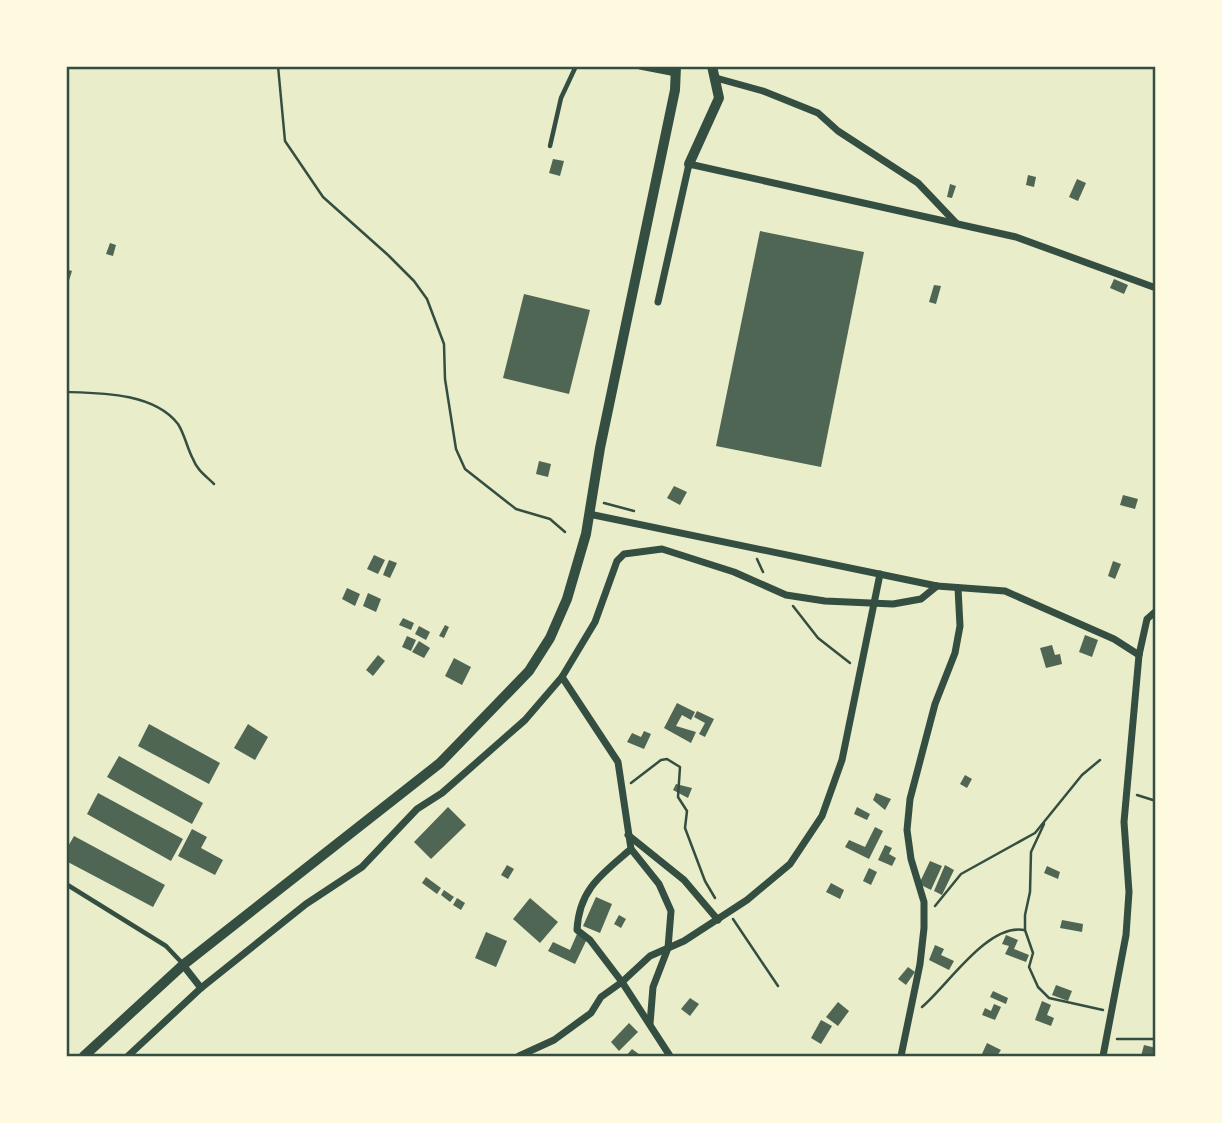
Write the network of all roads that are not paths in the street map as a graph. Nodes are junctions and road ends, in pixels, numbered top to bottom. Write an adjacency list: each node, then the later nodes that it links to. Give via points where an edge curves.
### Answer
1 (576, 66): 6 (lane, via 561,98)
2 (640, 66): 4 (street)
3 (712, 66): 5 (street)
4 (676, 70): 11 (street)
5 (716, 78): 7 (street, via 719,98); 8 (street, via 818,113 918,183)
6 (550, 146)
7 (689, 164): 8 (street); 10 (street)
8 (956, 223): 9 (street, via 1016,237)
9 (1156, 288)
10 (658, 302)
11 (589, 514): 12 (street); 24 (street, via 567,599 550,638 511,692 440,763)
12 (880, 574): 13 (street); 15 (street)
13 (937, 586): 14 (street); 15 (street, via 921,598)
14 (958, 588): 17 (street, via 1005,591 1114,639); 32 (street, via 960,626 955,653 925,743 907,830 924,921)
15 (875, 604): 18 (street, via 786,595 662,549 624,554 617,561 595,622); 22 (street, via 842,760 822,816 789,864)
16 (1156, 611): 17 (street, via 1147,619)
17 (1139, 655): 33 (street, via 1124,822 1129,892 1126,935)
18 (562, 677): 19 (street, via 618,762); 26 (street, via 525,720 442,793 417,808 362,867 306,904)
19 (628, 834): 20 (street); 22 (street, via 684,880)
20 (631, 849): 23 (street, via 659,884 671,911); 25 (street, via 592,883 578,914 577,930)
21 (66, 884): 24 (lane, via 166,946)
22 (718, 920): 23 (street)
23 (668, 948): 25 (street, via 650,956); 27 (street, via 653,988)
24 (183, 965): 26 (street); 28 (street)
25 (622, 982): 27 (street); 30 (street, via 554,1040)
26 (201, 988): 29 (street)
27 (650, 1025): 31 (street)
28 (85, 1056)
29 (128, 1056)
30 (519, 1056)
31 (670, 1056)
32 (901, 1056)
33 (1103, 1056)

